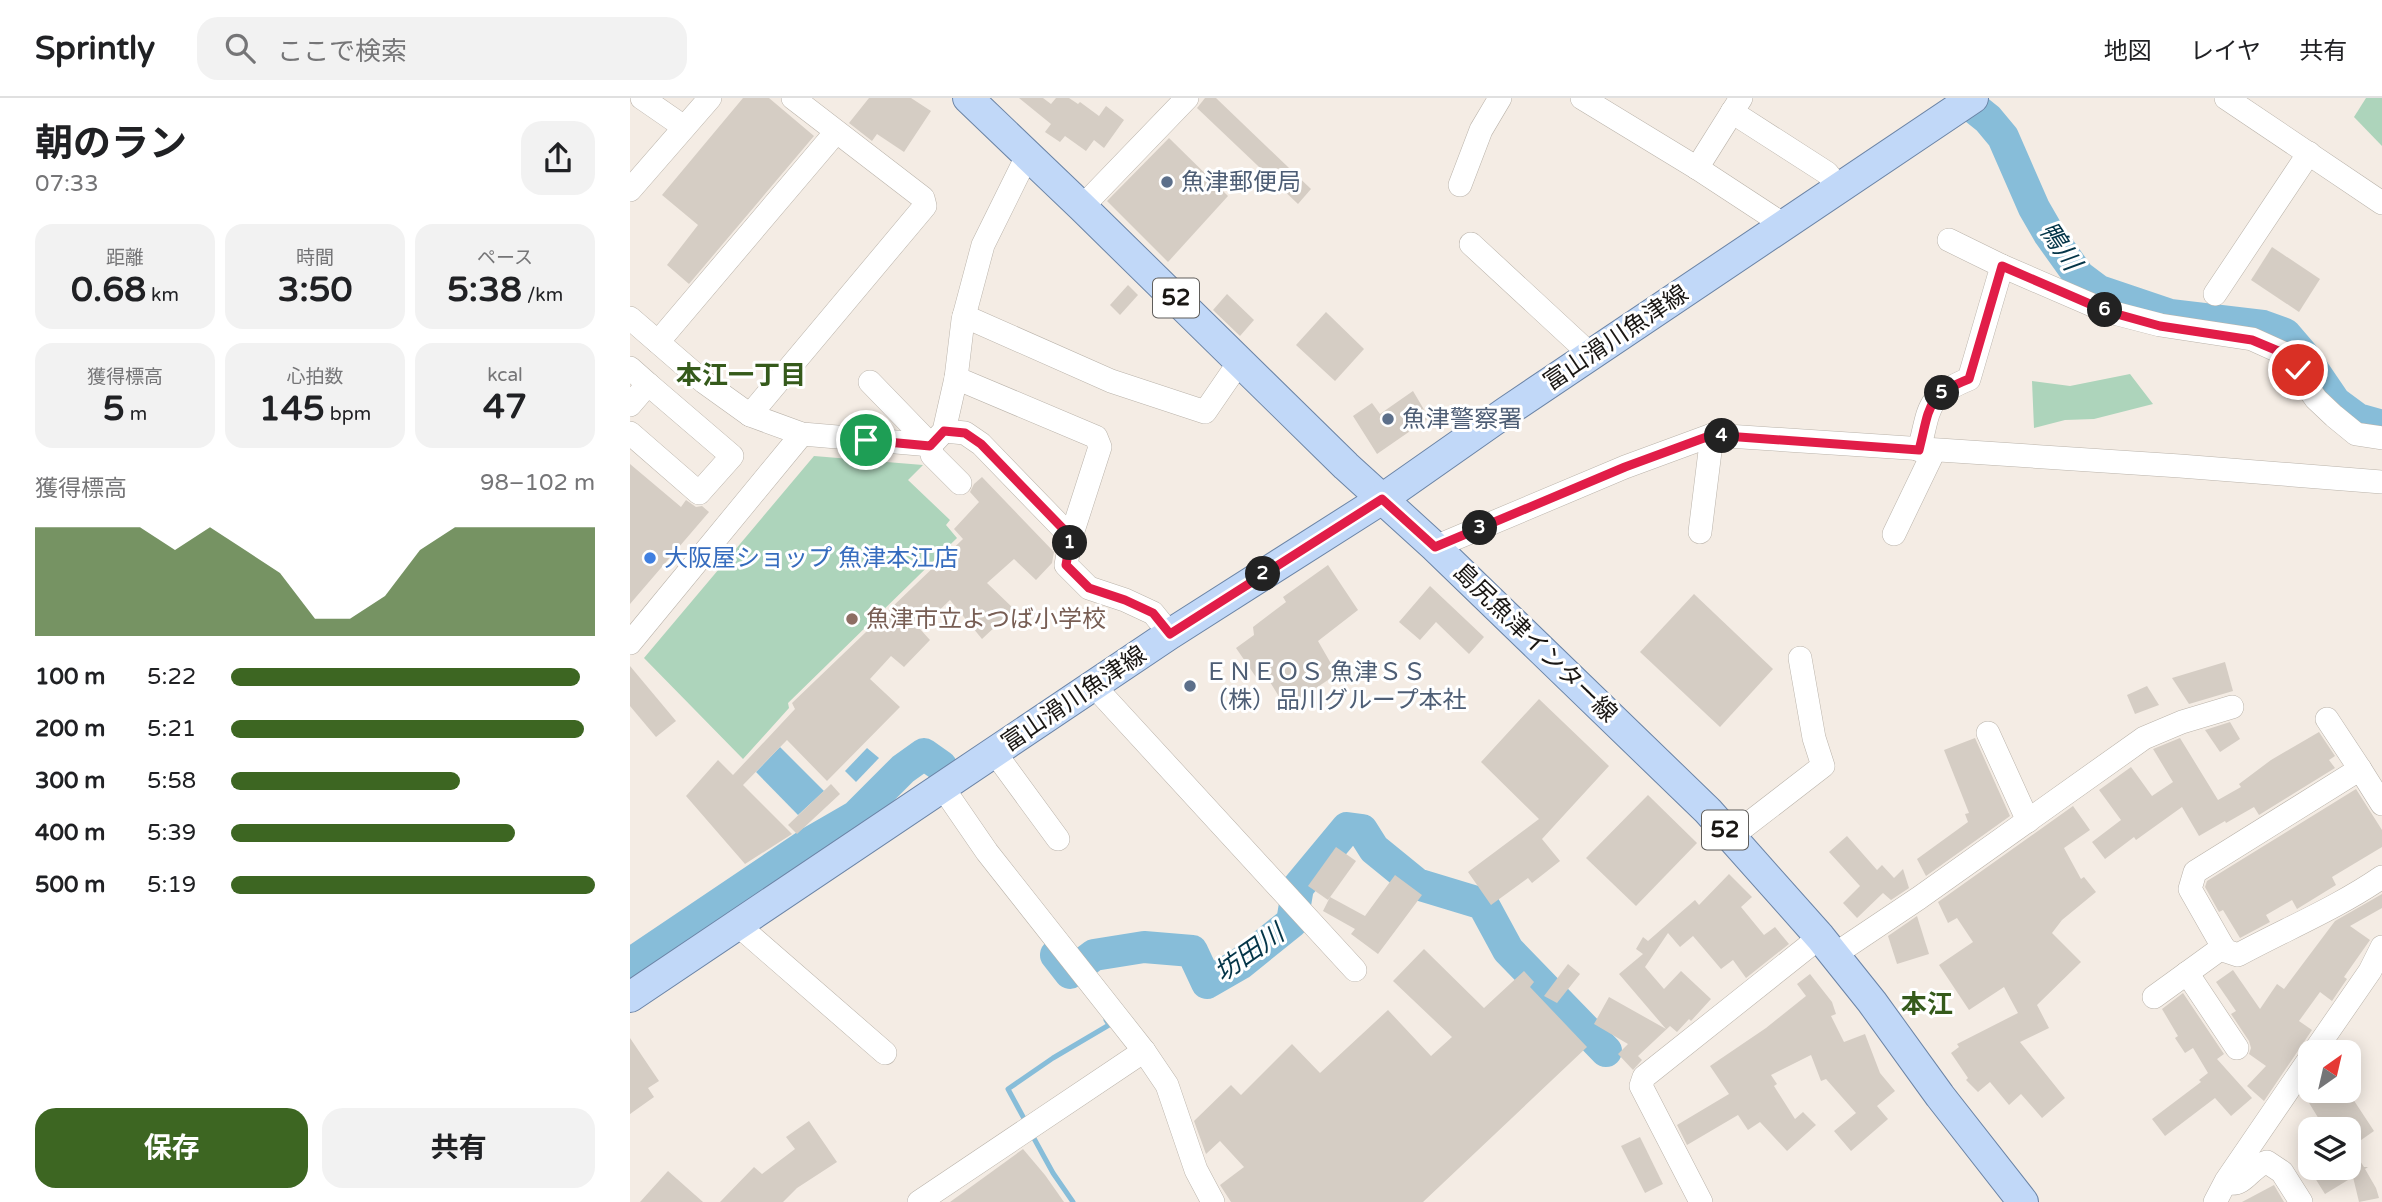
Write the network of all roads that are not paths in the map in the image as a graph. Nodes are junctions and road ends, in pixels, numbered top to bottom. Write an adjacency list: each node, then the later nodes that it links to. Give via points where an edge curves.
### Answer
1 (642, 98): 11 (street)
2 (710, 98): 11 (street)
3 (793, 98): 12 (street)
4 (968, 98): 14 (main road, 島尻魚津インター線 / 52)
5 (1187, 98): 20 (street)
6 (1500, 98): 16 (street, via 1481,130)
7 (1582, 98): 15 (street)
8 (1973, 98): 17 (main road, 富山滑川魚津線)
9 (2226, 98): 13 (street)
10 (1737, 105): 15 (street); 17 (street, via 1827,173)
11 (684, 127): 18 (street)
12 (836, 132): 28 (street); 38 (street, via 923,198 925,206)
13 (2309, 153): 19 (street); 25 (street)
14 (1028, 154): 20 (main road, 島尻魚津インター線 / 52); 26 (street, via 983,245)
15 (1697, 168): 21 (street)
16 (1460, 184)
17 (1839, 188): 21 (main road, 富山滑川魚津線)
18 (630, 190)
19 (2382, 203)
20 (1082, 207): 30 (main road, 島尻魚津インター線 / 52)
21 (1784, 225): 29 (main road, 富山滑川魚津線)
22 (1949, 240): 24 (street)
23 (1471, 244): 29 (street)
24 (2002, 266): 43 (street, via 2106,311 2160,326 2252,340 2283,353 2334,416 2356,434); 44 (street, via 1969,379 1932,401)
25 (2215, 295)
26 (964, 316): 30 (street, via 1111,381 1205,412); 32 (street)
27 (630, 318): 28 (street)
28 (659, 342): 33 (street)
29 (1591, 355): 47 (main road, 富山滑川魚津線)
30 (1240, 361): 47 (main road, 島尻魚津インター線 / 52)
31 (630, 369): 35 (street)
32 (956, 377): 42 (street); 50 (street, via 1096,438 1100,447)
33 (701, 380): 37 (street); 38 (street)
34 (870, 382): 42 (street)
35 (648, 384): 36 (street); 37 (street)
36 (630, 405)
37 (677, 409): 39 (street, via 732,456 699,493)
38 (750, 415): 40 (street)
39 (630, 433)
40 (802, 435): 42 (street); 53 (street)
41 (1712, 435): 44 (street); 48 (street); 51 (street)
42 (937, 438): 46 (street, via 932,455); 50 (street, via 965,433 981,444)
43 (2382, 438)
44 (1926, 450): 45 (street); 49 (street)
45 (2382, 482)
46 (960, 483)
47 (1382, 499): 51 (main road, 島尻魚津インター線 / 52); 52 (main road, 富山滑川魚津線)
48 (1700, 532)
49 (1894, 534)
50 (1071, 537): 52 (street, via 1066,565 1089,588 1153,613)
51 (1435, 547): 64 (main road, 島尻魚津インター線 / 52)
52 (1170, 634): 55 (main road, 富山滑川魚津線)
53 (630, 643)
54 (1800, 658): 64 (street, via 1823,766)
55 (1094, 686): 59 (main road, 富山滑川魚津線); 71 (street)
56 (2232, 707): 63 (street, via 2144,738)
57 (2328, 719): 60 (street)
58 (1988, 733): 63 (street)
59 (995, 752): 61 (main road, 富山滑川魚津線); 65 (street)
60 (2360, 769): 62 (street); 69 (street, via 2195,872 2190,889)
61 (943, 788): 67 (main road, 富山滑川魚津線); 77 (street, via 987,852)
62 (2382, 804)
63 (2028, 821): 68 (street, via 1919,898)
64 (1731, 837): 68 (main road, 島尻魚津インター線 / 52)
65 (1058, 839)
66 (2382, 877): 69 (street, via 2238,955)
67 (738, 925): 73 (main road, 富山滑川魚津線); 78 (street)
68 (1827, 946): 83 (street, via 1644,1077 1641,1086); 84 (main road, 島尻魚津インター線 / 52)
69 (2223, 947): 72 (street)
70 (2382, 947): 75 (street)
71 (1354, 970)
72 (2187, 973): 74 (street); 76 (street)
73 (630, 998)
74 (2154, 998)
75 (2322, 1040)
76 (2237, 1048)
77 (1144, 1051): 81 (street); 82 (street, via 1167,1085 1196,1170)
78 (885, 1053)
79 (2298, 1076): 80 (street)
80 (2226, 1181): 85 (street); 86 (street, via 2240,1183 2258,1164 2267,1162 2281,1172)
81 (919, 1202)
82 (1213, 1202)
83 (1701, 1202)
84 (2023, 1202)
85 (2215, 1202)
86 (2301, 1202)

